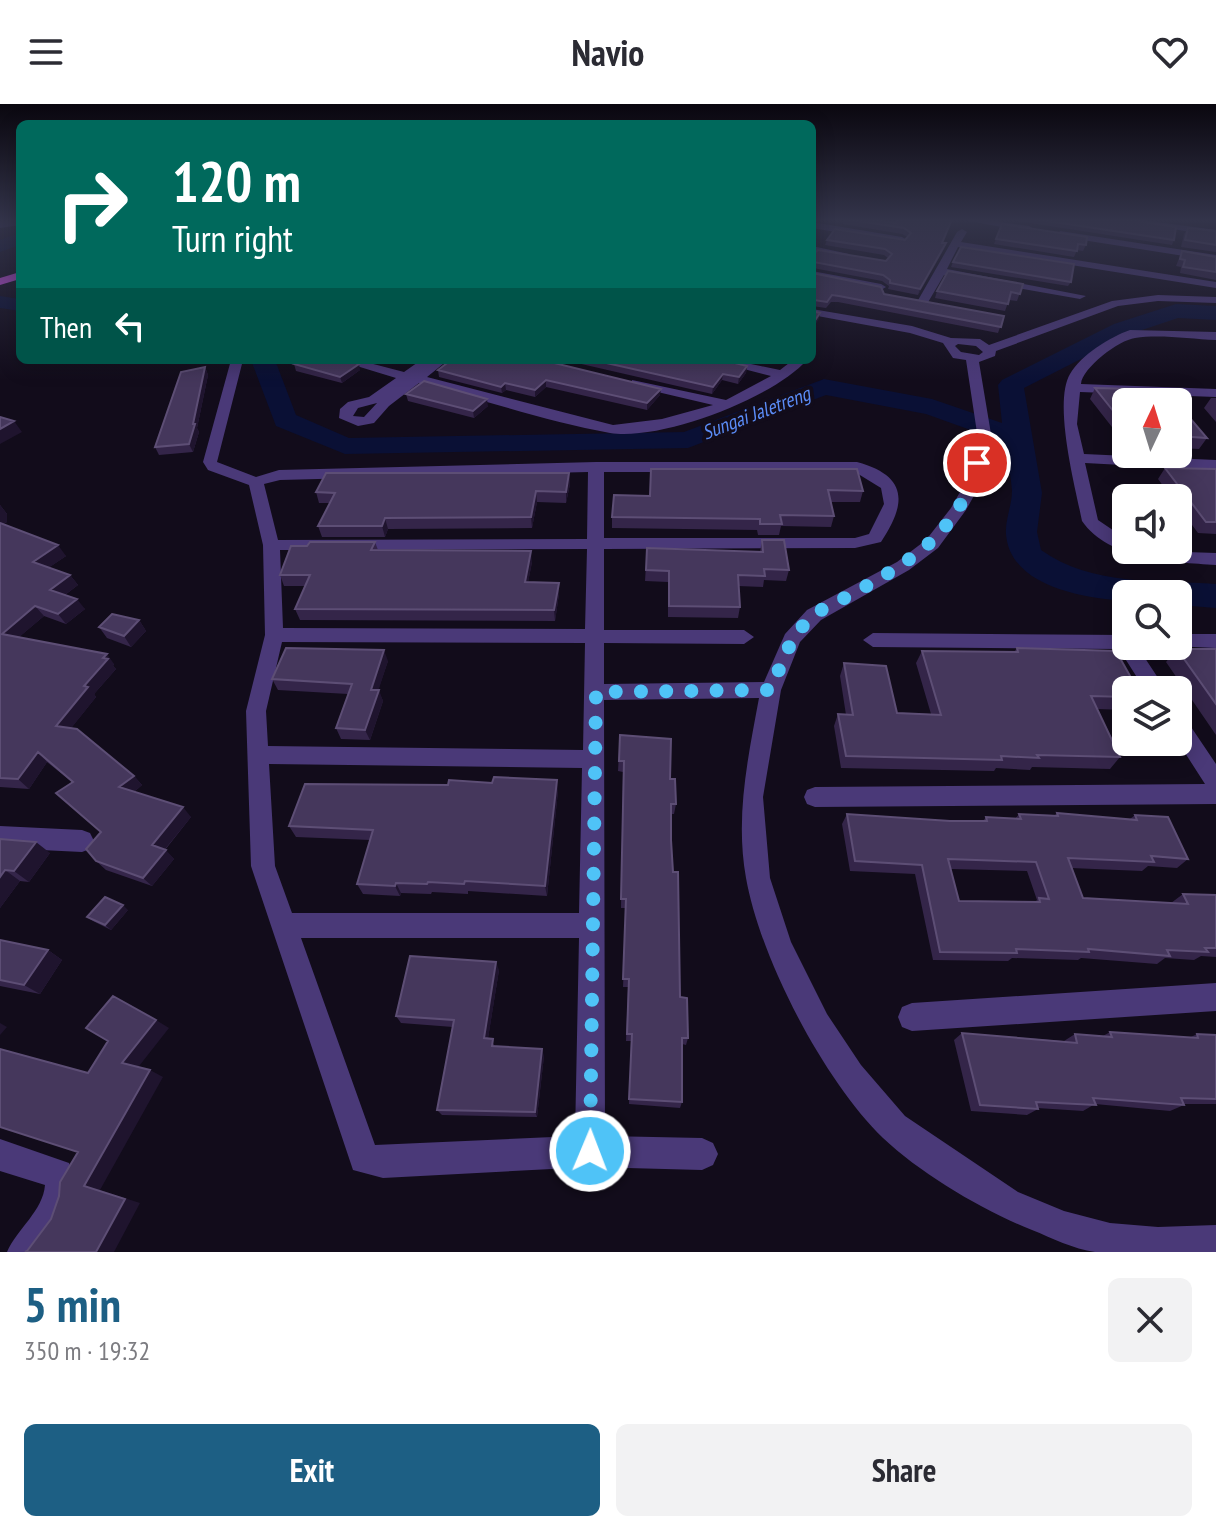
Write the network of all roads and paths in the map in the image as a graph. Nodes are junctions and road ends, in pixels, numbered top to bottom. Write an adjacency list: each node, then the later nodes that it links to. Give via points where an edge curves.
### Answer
1 (1132, 272): 11 (street)
2 (940, 273): 14 (street, via 917,301)
3 (950, 273): 10 (street)
4 (1136, 273): 7 (street)
5 (1172, 273): 7 (street)
6 (816, 275): 9 (street)
7 (1171, 278): 8 (street)
8 (1216, 285)
9 (881, 287)
10 (1080, 296)
11 (1134, 300): 12 (street); 19 (street)
12 (1216, 300)
13 (816, 305): 16 (street, via 903,323)
14 (937, 305)
15 (816, 313): 16 (street)
16 (912, 330): 18 (street)
17 (1216, 336): 30 (street, via 1125,336 1084,365)
18 (951, 342): 19 (street, via 973,341); 20 (street, via 951,352)
19 (990, 349): 20 (street, via 988,356)
20 (972, 359): 49 (street, via 986,446 958,510 932,544 903,566 814,615 792,639)
21 (236, 364): 36 (street, via 210,462)
22 (357, 364): 28 (street)
23 (425, 364): 28 (street)
24 (435, 364): 28 (street)
25 (733, 364): 27 (street)
26 (796, 364): 27 (street)
27 (784, 375): 32 (street)
28 (410, 379): 32 (street, via 613,429 676,422)
29 (623, 380): 32 (street)
30 (1072, 388): 31 (street); 33 (street, via 1070,424)
31 (1216, 393)
32 (725, 404)
33 (1079, 458): 34 (street); 37 (street, via 1090,521)
34 (1216, 465)
35 (596, 467): 36 (street, via 300,474); 38 (street); 38 (street, via 857,467 884,479 893,497 875,538 855,543)
36 (256, 482): 39 (street)
37 (1112, 538)
38 (595, 544): 39 (street); 43 (street)
39 (271, 545): 42 (street)
40 (1192, 558): 41 (street)
41 (1216, 559)
42 (274, 635): 43 (street); 52 (street, via 256,711)
43 (597, 636): 44 (street); 50 (street)
44 (744, 637)
45 (873, 640): 48 (street)
46 (1192, 641): 47 (street)
47 (1216, 641)
48 (1112, 644)
49 (771, 690): 50 (street); 66 (street, via 752,797 758,878 779,946 817,1024 851,1075 894,1127 1007,1204 1110,1240)
50 (596, 692): 53 (street)
51 (1192, 746): 54 (street)
52 (257, 755): 53 (street); 60 (street, via 263,866)
53 (594, 759): 59 (street)
54 (1216, 783)
55 (1216, 794): 56 (street)
56 (815, 797)
57 (0, 837): 58 (street)
58 (82, 841)
59 (594, 925): 60 (street); 63 (street)
60 (285, 926): 63 (street, via 364,1159)
61 (1216, 997): 62 (street)
62 (912, 1017)
63 (590, 1151): 64 (street)
64 (702, 1154)
65 (0, 1155): 67 (street, via 58,1174 62,1181 59,1202)
66 (1216, 1242)
67 (24, 1252)

